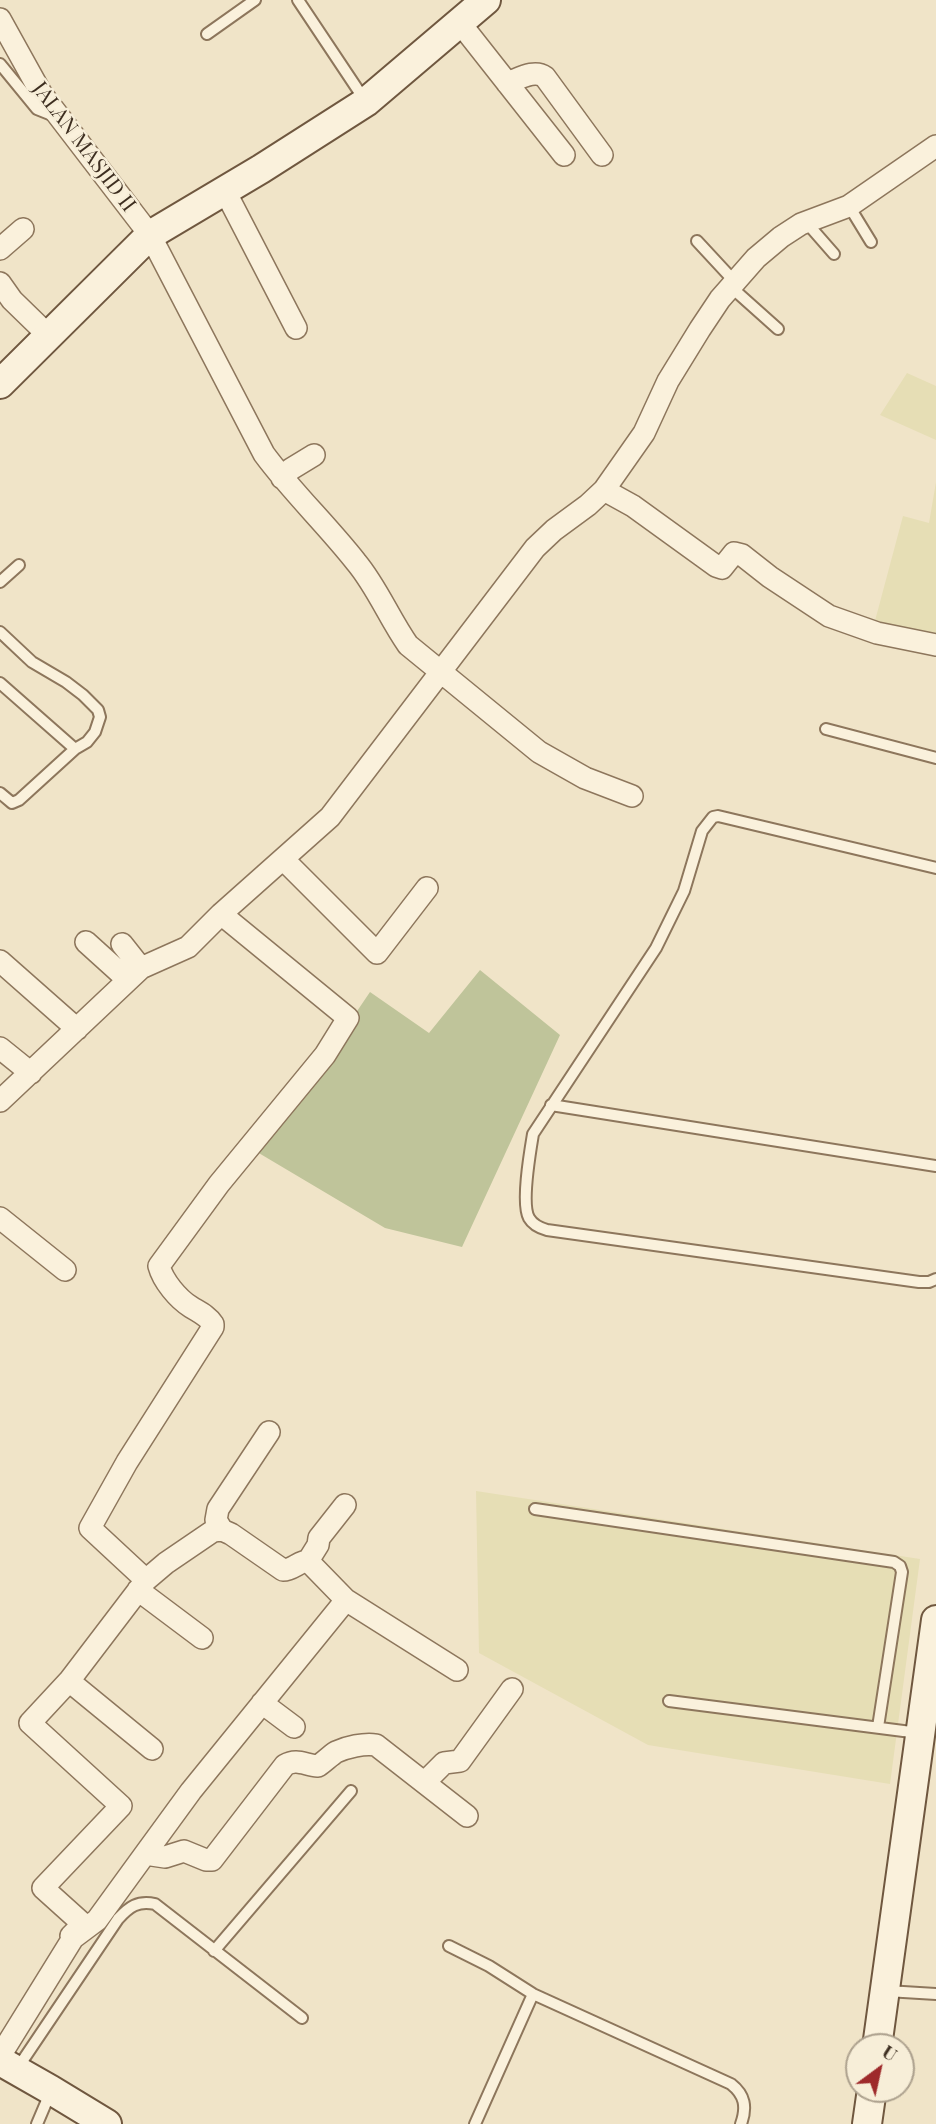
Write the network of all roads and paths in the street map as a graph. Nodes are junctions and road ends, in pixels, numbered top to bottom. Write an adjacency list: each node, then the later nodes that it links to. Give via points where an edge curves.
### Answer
1 (256, 0): 6 (lane)
2 (298, 0): 9 (lane)
3 (486, 0): 5 (street)
4 (0, 19): 10 (street, JALAN MASJID II)
5 (460, 23): 8 (street); 9 (street)
6 (207, 34)
7 (0, 64): 10 (lane, via 37,109)
8 (507, 83): 12 (street); 13 (street, via 540,73)
9 (366, 102): 14 (street)
10 (59, 116): 18 (street, JALAN MASJID II)
11 (936, 146): 15 (street)
12 (564, 155)
13 (602, 155)
14 (225, 191): 18 (street); 25 (street)
15 (849, 206): 16 (street); 20 (lane)
16 (806, 222): 22 (lane); 24 (street, via 756,258)
17 (23, 229): 21 (street)
18 (150, 235): 27 (street); 30 (street, JALAN MASJID II, via 264,453)
19 (697, 241): 24 (lane)
20 (871, 242)
21 (0, 250)
22 (834, 254)
23 (0, 284): 27 (street)
24 (733, 285): 26 (lane); 31 (street, via 699,330 644,433)
25 (296, 328)
26 (778, 330)
27 (49, 336): 28 (street)
28 (0, 384)
29 (314, 455): 30 (street)
30 (282, 478): 36 (street, JALAN MASJID II, via 370,580 408,645)
31 (604, 490): 35 (street, via 716,566 722,568 734,553 741,555 829,616 877,633); 36 (street, via 535,548)
32 (19, 565): 33 (lane)
33 (0, 582)
34 (0, 632): 39 (lane, via 97,710 100,717 95,732)
35 (936, 645)
36 (441, 674): 42 (street, JALAN MASJID II, via 539,752 584,778); 43 (street, via 330,817)
37 (0, 683): 39 (lane)
38 (826, 729): 40 (lane)
39 (75, 749): 41 (lane, via 15,803)
40 (936, 758)
41 (0, 793)
42 (632, 796)
43 (283, 859): 45 (street, via 377,953); 46 (street)
44 (936, 868): 55 (lane, via 713,817 702,831 684,891 656,948)
45 (426, 888)
46 (221, 914): 50 (street, via 188,947); 65 (street, via 348,1018 325,1055 219,1184 159,1266 174,1291 214,1324 90,1528)
47 (86, 942): 50 (street)
48 (122, 944): 50 (street)
49 (0, 961): 51 (street)
50 (135, 974): 51 (street)
51 (77, 1029): 53 (street)
52 (0, 1048): 53 (street)
53 (31, 1073): 54 (street)
54 (0, 1101)
55 (551, 1105): 56 (lane); 59 (lane, via 533,1135 529,1161 527,1213 540,1228 919,1282)
56 (936, 1166)
57 (0, 1218): 58 (street)
58 (65, 1270)
59 (936, 1279)
60 (269, 1432): 63 (street, via 218,1508 216,1520)
61 (345, 1505): 64 (street, via 319,1538)
62 (534, 1509): 75 (lane, via 894,1562 902,1572)
63 (222, 1530): 64 (street, via 284,1570); 65 (street, via 196,1541)
64 (308, 1561): 66 (street)
65 (142, 1585): 68 (street); 70 (street)
66 (346, 1600): 69 (street); 73 (street)
67 (936, 1620): 76 (street)
68 (202, 1638)
69 (457, 1670)
70 (69, 1681): 77 (street); 89 (street, via 30,1723 121,1806 43,1888 83,1924 72,1934)
71 (512, 1689): 78 (street, via 460,1761 444,1763)
72 (669, 1701): 75 (lane)
73 (262, 1703): 74 (street); 81 (street)
74 (294, 1727)
75 (877, 1727): 76 (lane)
76 (919, 1732): 84 (street)
77 (152, 1749)
78 (425, 1782): 80 (street); 81 (street, via 376,1745 343,1749 318,1766 291,1761 212,1860 184,1851 165,1857)
79 (351, 1791): 83 (lane)
80 (467, 1816)
81 (145, 1854): 89 (street, via 97,1920 73,1938)
82 (449, 1946): 85 (lane)
83 (214, 1951): 87 (lane); 89 (lane, via 155,1904 135,1904)
84 (884, 1991): 86 (lane); 88 (street)
85 (533, 1994): 94 (lane); 95 (lane, via 731,2084 743,2099)
86 (936, 1994)
87 (302, 2018)
88 (879, 2033)
89 (4, 2059): 90 (street)
90 (51, 2090): 92 (lane); 93 (street)
91 (870, 2103): 96 (street)
92 (37, 2124)
93 (107, 2124)
94 (475, 2124)
95 (741, 2124)
96 (867, 2124)

